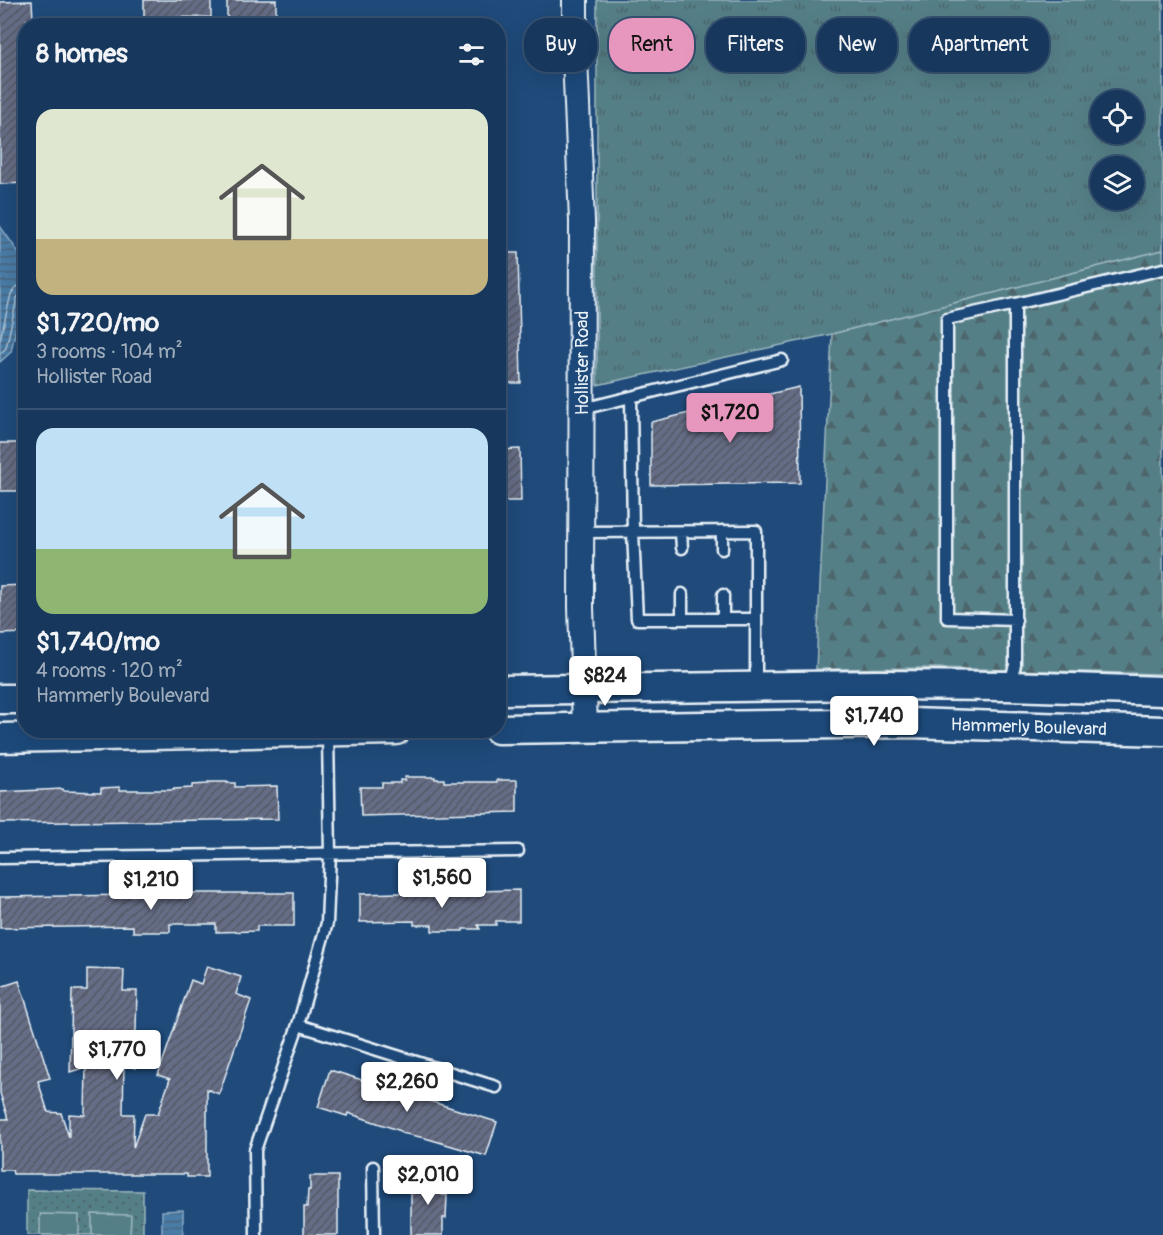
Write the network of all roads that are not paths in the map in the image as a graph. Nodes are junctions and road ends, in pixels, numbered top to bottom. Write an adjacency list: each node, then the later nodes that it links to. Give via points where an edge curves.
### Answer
1 (575, 0): 6 (street, Hollister Road, via 582,221)
2 (1163, 269): 3 (lane)
3 (1015, 304): 18 (lane); 18 (lane, via 947,319 947,618)
4 (783, 360): 5 (lane)
5 (631, 398): 6 (lane); 9 (lane)
6 (582, 410): 8 (street, Hollister Road)
7 (722, 531): 10 (lane); 12 (lane); 17 (lane, via 756,531)
8 (581, 532): 9 (lane); 21 (street, Hollister Road)
9 (633, 532): 10 (lane); 15 (lane, via 637,619)
10 (681, 532): 11 (lane)
11 (682, 548)
12 (723, 549)
13 (682, 594): 15 (lane)
14 (723, 595): 16 (lane)
15 (682, 618): 16 (lane)
16 (723, 619): 17 (lane)
17 (756, 619): 19 (lane)
18 (1016, 620): 20 (lane, via 1015,665)
19 (756, 686): 20 (main road); 21 (main road)
20 (1008, 686): 23 (main road)
21 (584, 688): 22 (main road); 26 (street, Hollister Road)
22 (506, 690)
23 (1163, 691)
24 (0, 699): 25 (main road)
25 (18, 699)
26 (585, 727): 27 (main road, Hammerly Boulevard); 28 (main road, Hammerly Boulevard, via 910,723)
27 (506, 729)
28 (1163, 731)
29 (18, 737): 30 (main road)
30 (0, 738)
31 (328, 738): 33 (lane)
32 (518, 851): 33 (lane)
33 (330, 854): 34 (lane); 35 (lane, via 327,923)
34 (0, 858)
35 (297, 1025): 36 (lane); 38 (lane, via 255,1150)
36 (495, 1087)
37 (373, 1167): 39 (lane)
38 (256, 1235)
39 (374, 1235)

